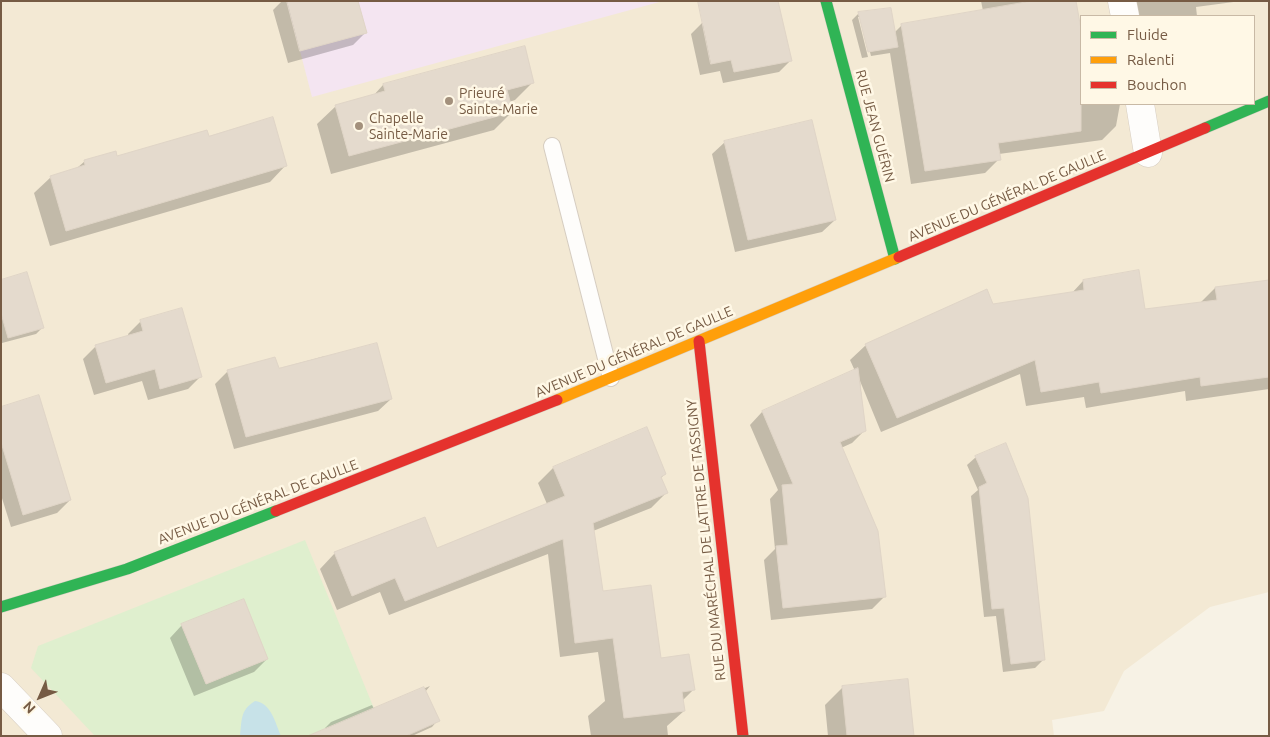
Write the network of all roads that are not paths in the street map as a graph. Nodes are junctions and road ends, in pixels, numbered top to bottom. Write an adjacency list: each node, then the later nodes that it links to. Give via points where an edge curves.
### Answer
1 (826, 1): 8 (main road, RUE JEAN GUÉRIN)
2 (1122, 1): 3 (street)
3 (1125, 15)
4 (1269, 101): 7 (main road, AVENUE DU GÉNÉRAL DE GAULLE)
5 (1140, 105): 7 (street)
6 (552, 146): 10 (lane)
7 (1148, 153): 8 (main road, AVENUE DU GÉNÉRAL DE GAULLE)
8 (895, 259): 9 (main road, AVENUE DU GÉNÉRAL DE GAULLE)
9 (699, 341): 10 (main road, AVENUE DU GÉNÉRAL DE GAULLE); 14 (main road, RUE DU MARÉCHAL DE LATTRE DE TASSIGNY)
10 (611, 378): 11 (main road, AVENUE DU GÉNÉRAL DE GAULLE, via 127,569)
11 (1, 607)
12 (1, 687): 13 (street)
13 (48, 736)
14 (744, 736)

